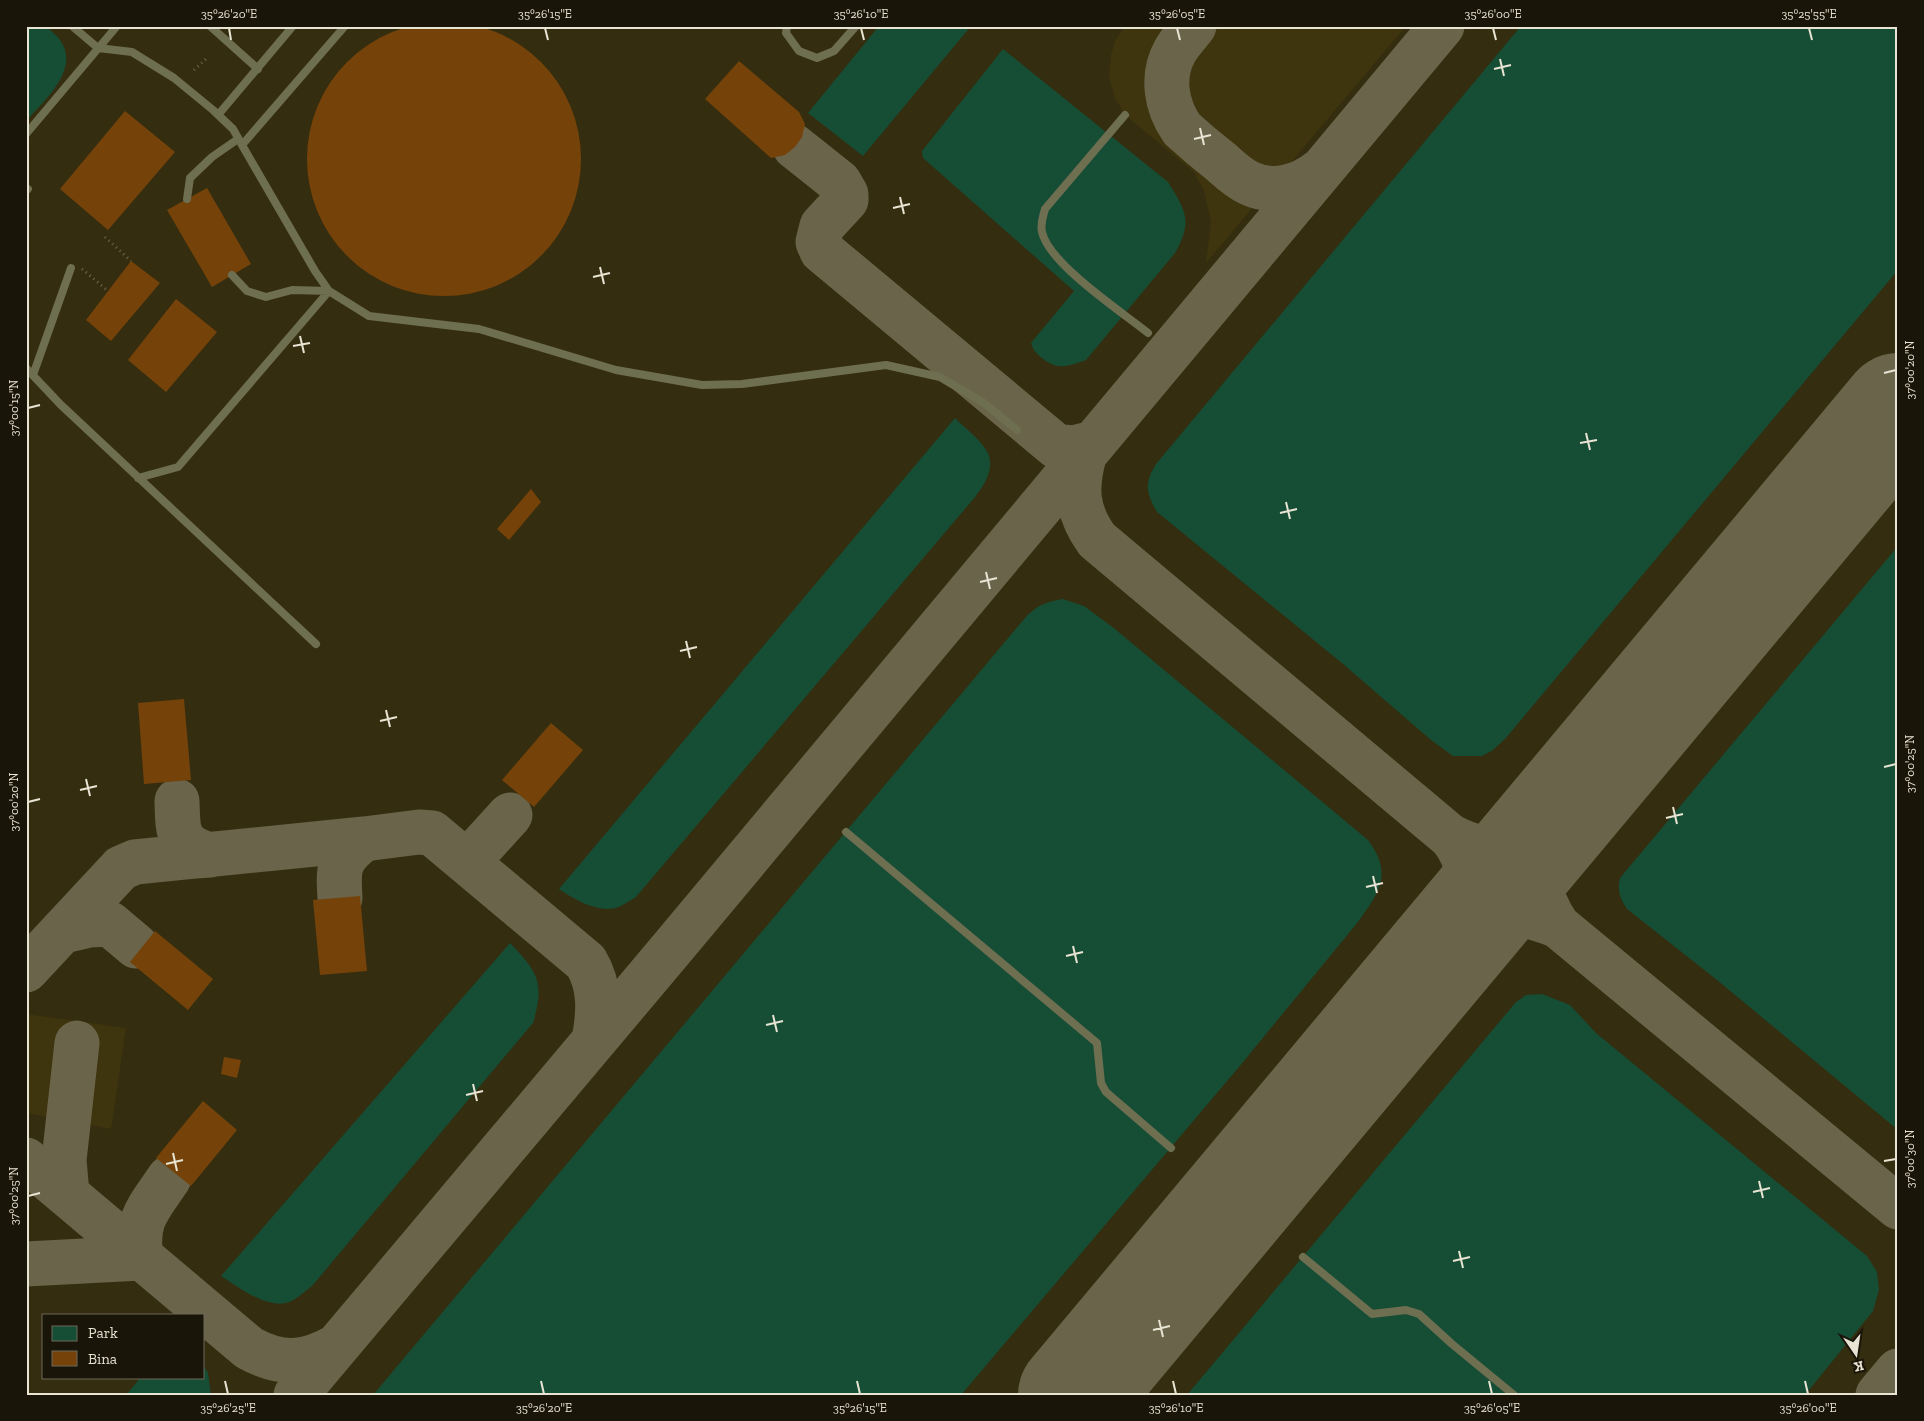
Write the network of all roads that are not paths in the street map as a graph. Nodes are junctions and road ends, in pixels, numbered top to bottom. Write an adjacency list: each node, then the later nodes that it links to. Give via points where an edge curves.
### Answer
1 (72, 26): 8 (lane)
2 (117, 26): 8 (lane)
3 (210, 26): 9 (lane)
4 (293, 26): 9 (lane)
5 (345, 26): 13 (lane)
6 (787, 26): 7 (lane, via 786,33 799,51 817,58 834,51)
7 (854, 27)
8 (98, 48): 11 (lane, via 132,52 174,78); 12 (lane)
9 (258, 69): 11 (lane)
10 (1125, 114): 18 (lane, via 1045,209 1042,233 1066,267)
11 (218, 115): 13 (lane, via 233,129)
12 (26, 134)
13 (240, 142): 14 (lane, via 212,157 190,178); 17 (lane)
14 (187, 199)
15 (71, 268): 20 (lane)
16 (232, 275): 17 (lane, via 247,292 266,297 292,290)
17 (329, 291): 21 (lane, via 369,316 480,329 616,370 702,385 742,384 886,365 940,377 984,403); 22 (lane, via 178,467)
18 (1148, 333)
19 (26, 368): 20 (lane)
20 (33, 374): 22 (lane)
21 (1017, 430)
22 (138, 478): 23 (lane)
23 (316, 644)
24 (846, 832): 25 (lane, via 1097,1043 1101,1083 1106,1092)
25 (1171, 1148)
26 (1303, 1257): 27 (lane, via 1372,1314 1406,1310 1419,1314)
27 (1514, 1395)

